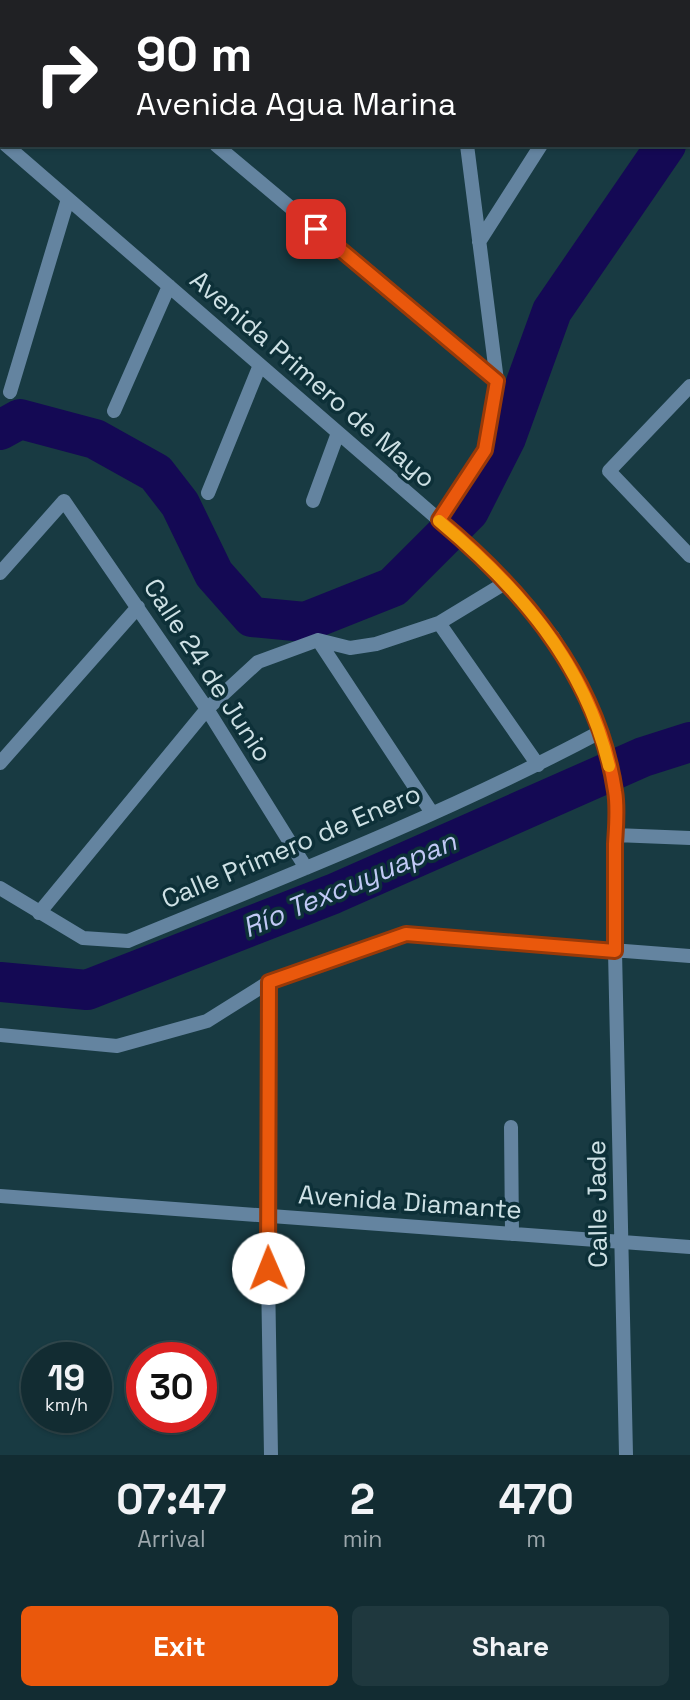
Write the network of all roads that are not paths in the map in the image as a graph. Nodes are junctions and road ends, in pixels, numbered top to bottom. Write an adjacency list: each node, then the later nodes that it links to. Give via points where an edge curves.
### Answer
1 (8, 147): 5 (street, Avenida Primero de Mayo)
2 (218, 147): 9 (street)
3 (467, 147): 6 (street)
4 (540, 147): 6 (street)
5 (68, 199): 7 (street, Avenida Primero de Mayo); 11 (street)
6 (479, 242): 9 (street)
7 (169, 286): 8 (street, Avenida Primero de Mayo); 12 (street)
8 (260, 365): 13 (street, Avenida Primero de Mayo); 14 (street)
9 (497, 381): 16 (street, via 485,450)
10 (690, 386): 17 (street, via 610,471)
11 (10, 392)
12 (114, 411)
13 (338, 433): 15 (street); 16 (street, Avenida Primero de Mayo)
14 (208, 493)
15 (313, 501)
16 (442, 523): 19 (street, Avenida Primero de Mayo)
17 (690, 556)
18 (0, 573): 20 (street, Calle 24 de Junio, via 64,501)
19 (506, 583): 21 (street); 24 (street, Avenida Primero de Mayo, via 554,637)
20 (138, 607): 23 (street, Calle 24 de Junio); 25 (street)
21 (439, 622): 22 (street, via 350,648); 26 (street)
22 (318, 640): 23 (street, via 258,662); 27 (street)
23 (207, 709): 30 (street, Calle 24 de Junio); 32 (street)
24 (600, 732): 26 (street, Calle Primero de Enero); 28 (street, Avenida Primero de Mayo, via 616,792)
25 (0, 763)
26 (538, 765): 27 (street, Calle Primero de Enero)
27 (432, 813): 30 (street, Calle Primero de Enero)
28 (615, 835): 29 (street); 33 (street, Avenida Primero de Mayo)
29 (690, 838)
30 (306, 868): 32 (street, Calle Primero de Enero, via 128,941 83,938)
31 (0, 888): 32 (street, Calle Primero de Enero)
32 (39, 913)
33 (615, 951): 34 (street); 35 (street, via 406,934); 41 (street, Calle Jade)
34 (690, 956)
35 (269, 982): 36 (street, via 207,1021 117,1046); 39 (street)
36 (0, 1035)
37 (511, 1127): 40 (street)
38 (0, 1196): 39 (street, Avenida Diamante)
39 (267, 1215): 40 (street, Avenida Diamante); 43 (street)
40 (512, 1234): 41 (street, Avenida Diamante)
41 (623, 1243): 42 (street, Avenida Diamante); 44 (street, Calle Jade)
42 (690, 1247)
43 (271, 1455)
44 (626, 1455)

